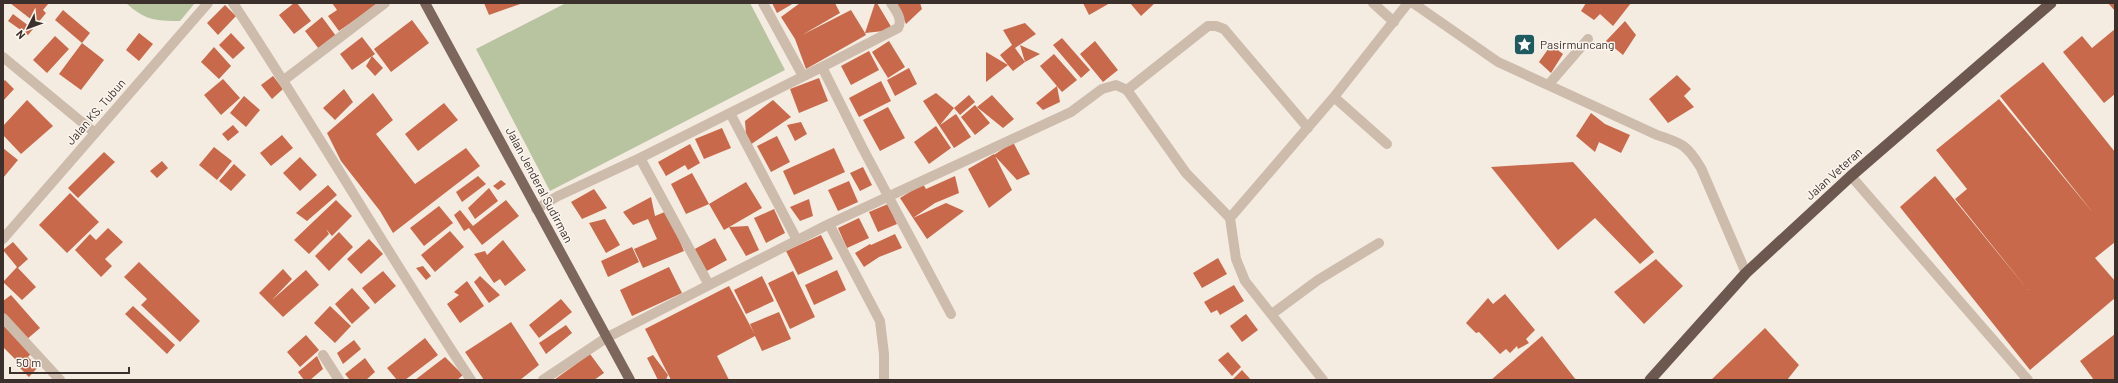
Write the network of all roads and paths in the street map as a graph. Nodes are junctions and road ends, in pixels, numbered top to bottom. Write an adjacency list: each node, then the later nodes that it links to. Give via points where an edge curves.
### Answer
1 (208, 3): 22 (street, Jalan KS. Tubun)
2 (233, 3): 16 (street)
3 (385, 3): 16 (street)
4 (425, 3): 27 (main road, Jalan Jenderal Sudirman)
5 (763, 3): 15 (street)
6 (891, 3): 14 (street, via 900,17 898,28)
7 (1373, 3): 11 (street)
8 (1408, 3): 11 (street)
9 (1413, 3): 17 (street, via 1498,62)
10 (2051, 3): 25 (highway, Jalan Veteran)
11 (1394, 22): 19 (street)
12 (1588, 39): 17 (street)
13 (3, 57): 22 (street)
14 (822, 67): 15 (street); 26 (street)
15 (803, 76): 20 (street)
16 (284, 80): 42 (street)
17 (1549, 84): 33 (street, via 1657,135 1682,143 1701,168)
18 (1126, 90): 21 (street, via 1208,26 1216,26 1224,29); 26 (street, via 1116,85 1102,89 1071,112); 28 (street, via 1186,173)
19 (1334, 97): 21 (street); 23 (street)
20 (730, 113): 24 (street); 31 (street)
21 (1308, 128): 28 (street)
22 (95, 134): 30 (street, Jalan KS. Tubun)
23 (1387, 144)
24 (640, 158): 27 (street); 34 (street)
25 (1851, 176): 33 (highway, Jalan Veteran); 48 (street)
26 (888, 197): 29 (street); 35 (street)
27 (536, 208): 38 (main road, Jalan Jenderal Sudirman)
28 (1230, 218): 36 (street, via 1236,259 1245,282)
29 (829, 224): 31 (street); 45 (street, via 880,321)
30 (3, 239)
31 (797, 240): 34 (street)
32 (1379, 243): 36 (street, via 1318,280)
33 (1746, 273): 47 (highway, Jalan Veteran)
34 (709, 285): 38 (street)
35 (951, 314)
36 (1272, 314): 46 (street)
37 (3, 318): 40 (street)
38 (606, 338): 43 (street); 44 (main road, Jalan Jenderal Sudirman)
39 (323, 356): 41 (street)
40 (60, 380)
41 (339, 380)
42 (471, 380)
43 (543, 380)
44 (630, 380)
45 (884, 380)
46 (1323, 380)
47 (1650, 380)
48 (2028, 380)

